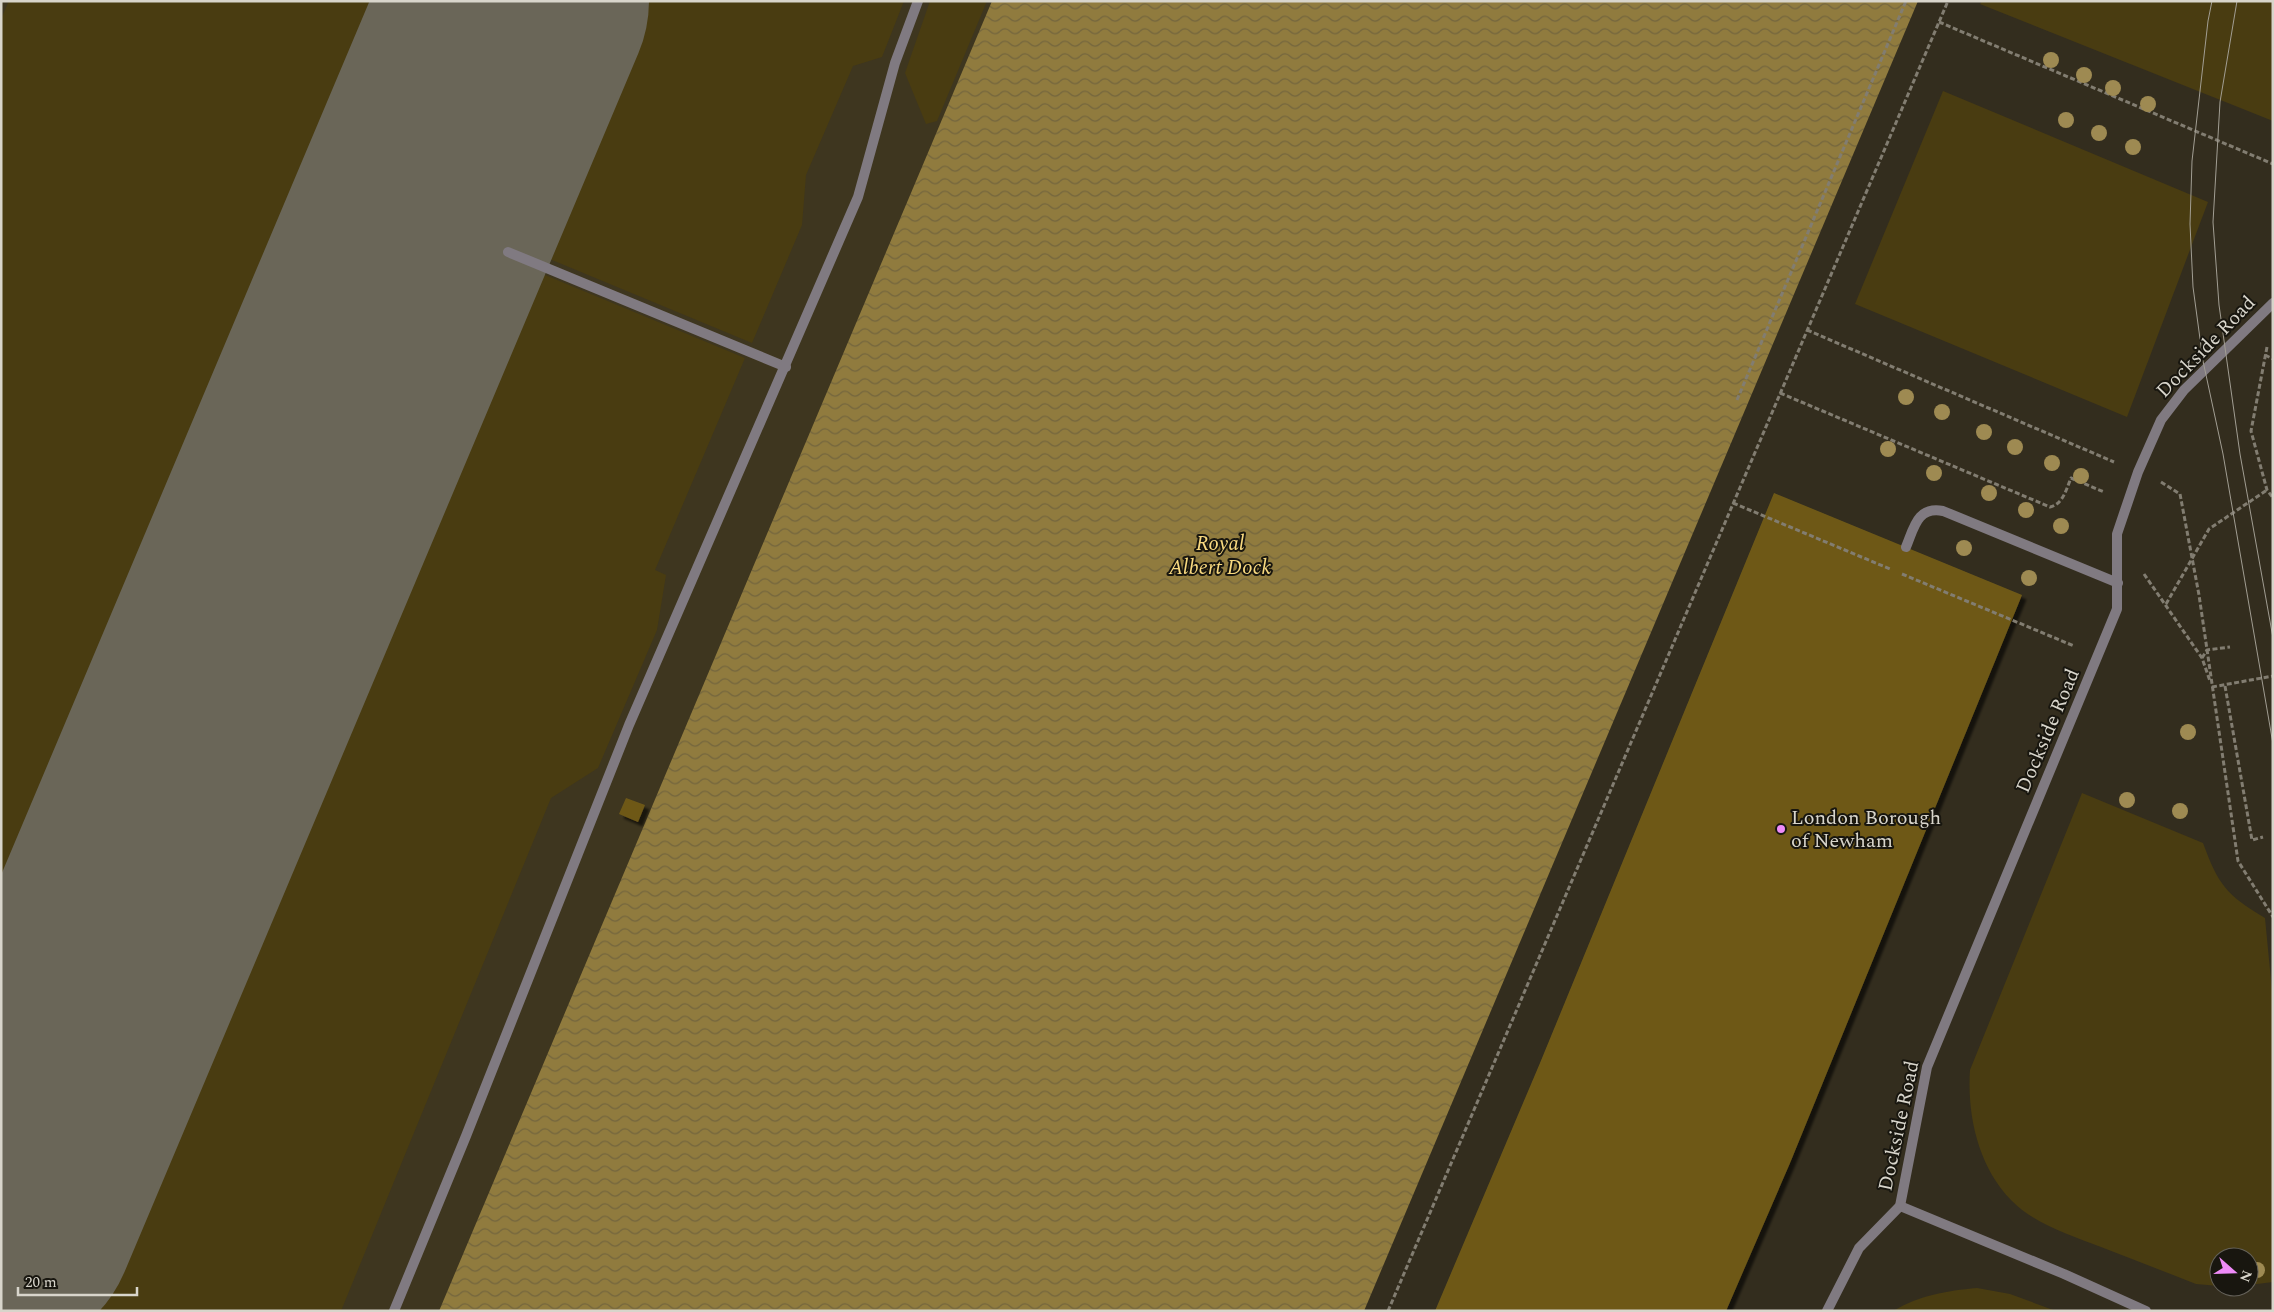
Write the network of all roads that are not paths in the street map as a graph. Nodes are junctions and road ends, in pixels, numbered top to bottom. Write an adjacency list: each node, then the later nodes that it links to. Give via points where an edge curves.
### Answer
1 (918, 1): 4 (street, via 895,63 858,197)
2 (508, 252): 4 (street)
3 (2273, 303): 6 (street, Dockside Road, via 2184,390 2161,420 2138,472 2117,534)
4 (786, 367): 8 (street, via 629,725)
5 (1906, 547): 6 (street, via 1916,522 1932,509)
6 (2118, 583): 7 (street, Dockside Road, via 2117,609 1924,1075)
7 (1900, 1206): 9 (street, Dockside Road, via 1859,1248); 10 (street, Dockside Road)
8 (394, 1311)
9 (1827, 1311)
10 (2146, 1311)

